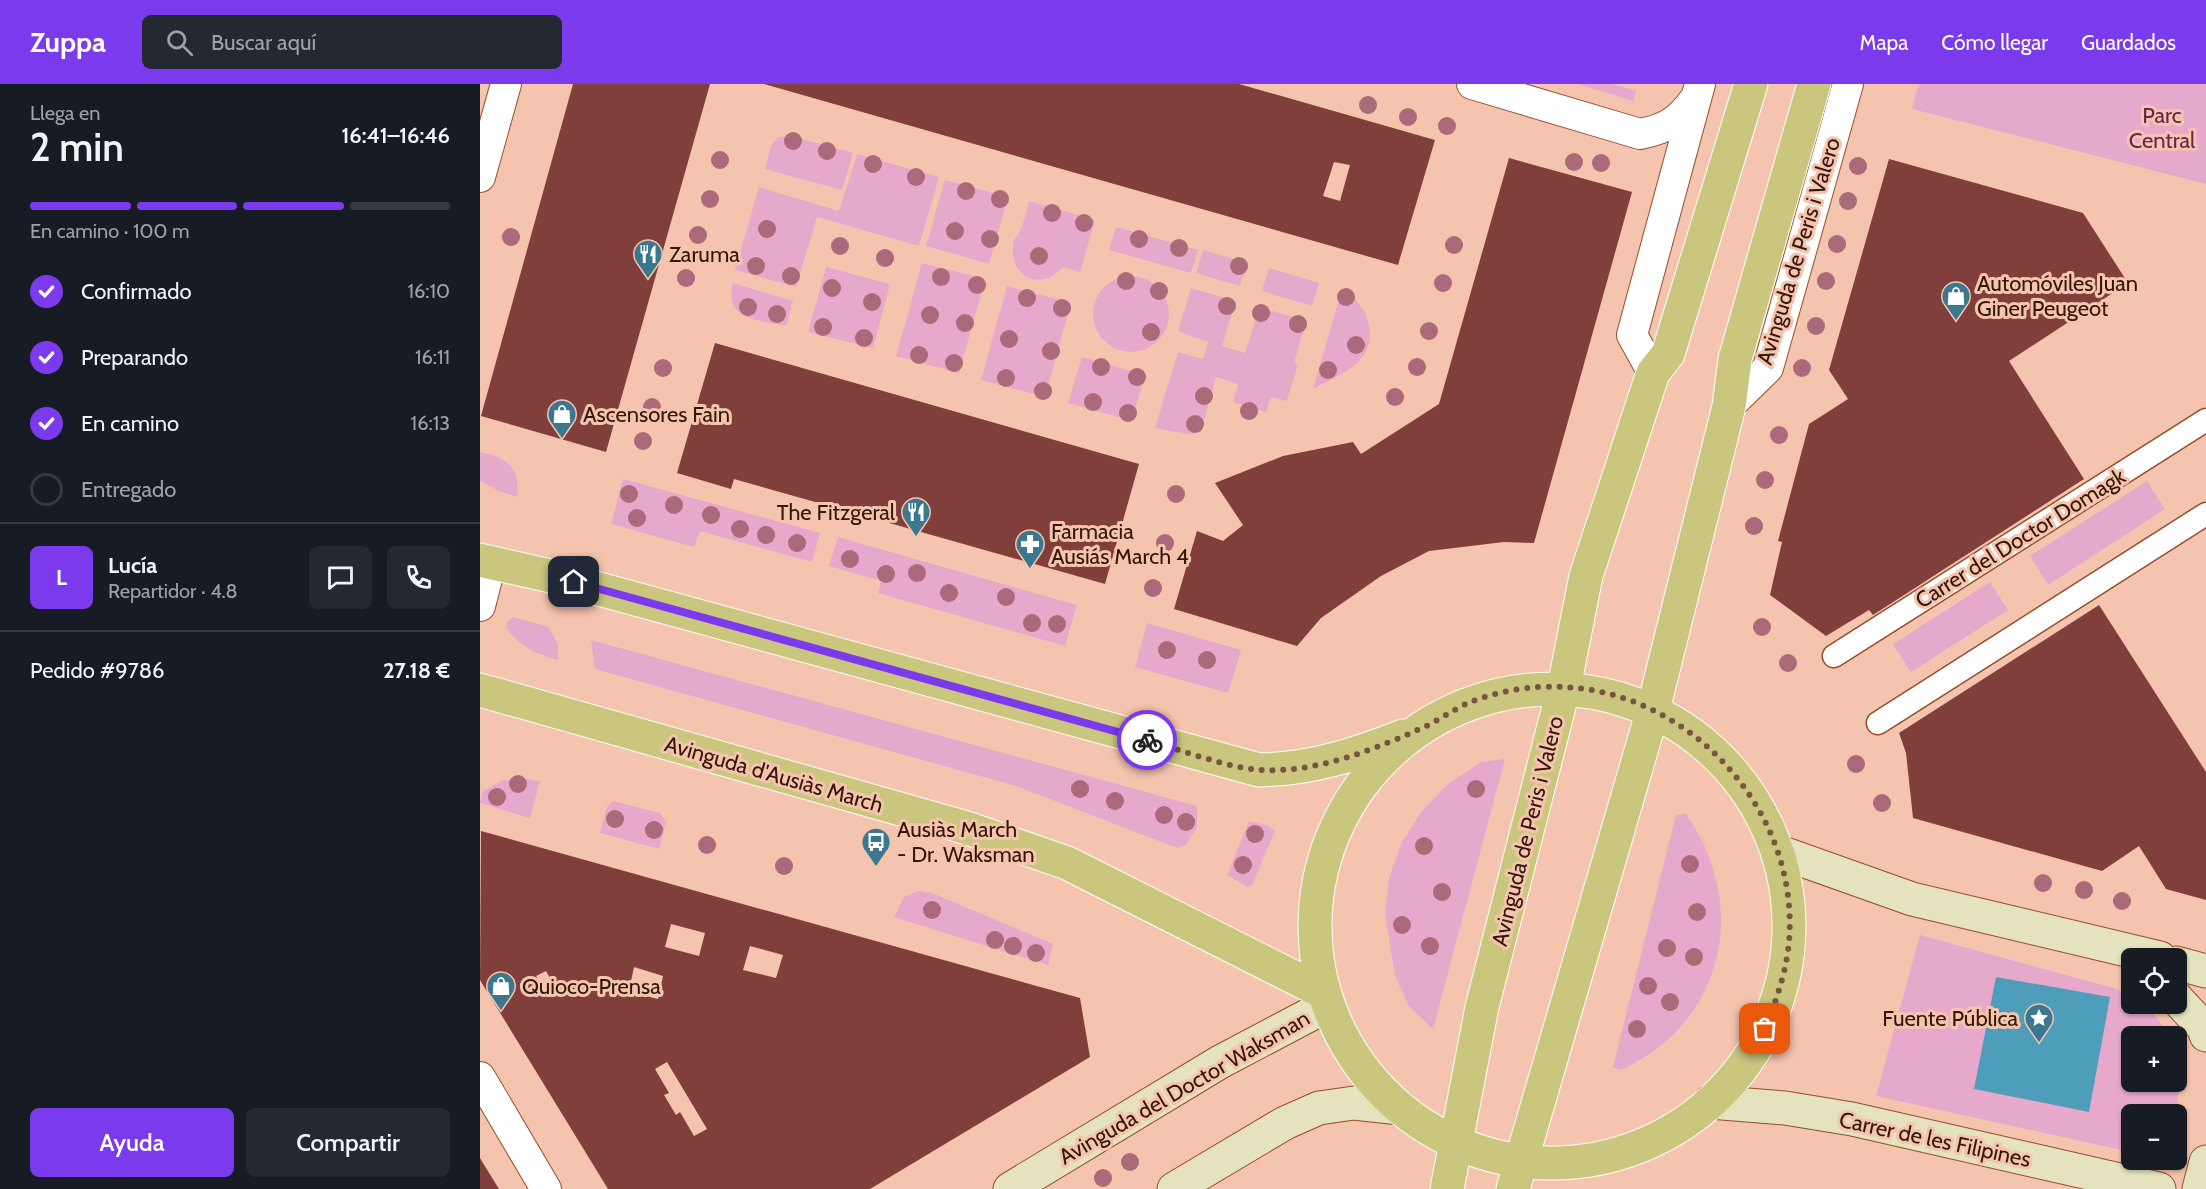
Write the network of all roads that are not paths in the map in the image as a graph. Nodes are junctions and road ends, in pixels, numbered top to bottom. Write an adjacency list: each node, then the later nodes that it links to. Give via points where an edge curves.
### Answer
1 (506, 84): 7 (street)
2 (1472, 84): 6 (street, via 1640,134 1658,131 1681,119)
3 (1751, 84): 8 (main road, Avinguda de Peris i Valero, via 1668,354)
4 (1814, 84): 9 (main road, Avinguda de Peris i Valero, via 1735,359)
5 (1848, 84): 9 (street, Avinguda de Peris i Valero, via 1768,368)
6 (1698, 89): 8 (street, via 1632,335)
7 (480, 177)
8 (1653, 373): 15 (main road, Avinguda de Peris i Valero, via 1586,576)
9 (1729, 406): 17 (main road, Avinguda de Peris i Valero)
10 (2206, 420): 14 (street, Carrer del Doctor Domagk)
11 (2206, 514): 18 (street)
12 (485, 561): 13 (street); 19 (main road, via 1259,770 1300,768 1350,757)
13 (480, 606)
14 (1834, 656)
15 (1564, 687): 17 (main road, via 1610,693); 19 (main road, via 1515,690 1486,698); 32 (main road, Avinguda de Peris i Valero, via 1482,1007)
16 (480, 690): 26 (main road, Avinguda d'Ausiàs March, via 967,828 1067,863)
17 (1653, 710): 20 (main road, via 1686,729 1742,783 1762,815); 34 (main road, Avinguda de Peris i Valero)
18 (1878, 723)
19 (1424, 728): 26 (main road, via 1383,762 1350,801 1329,845 1317,893 1315,943)
20 (1777, 851): 21 (main road, via 1912,899); 30 (main road, via 1787,895 1788,930 1781,987 1765,1029 1747,1059)
21 (2104, 944): 22 (main road); 23 (main road)
22 (2121, 948)
23 (2121, 955)
24 (2187, 966): 25 (main road)
25 (2206, 971)
26 (1326, 998): 31 (main road, via 1348,1048 1370,1079); 36 (main road, Avinguda del Doctor Waksman)
27 (2187, 1010): 28 (main road)
28 (2206, 1035)
29 (480, 1077): 35 (street)
30 (1710, 1102): 34 (main road, via 1653,1140 1622,1152 1555,1163); 39 (main road, Carrer de les Filipines, via 1852,1119)
31 (1400, 1108): 32 (main road); 37 (main road, via 1354,1104 1319,1108 1285,1123)
32 (1455, 1143): 34 (main road, via 1488,1154); 38 (main road, Avinguda de Peris i Valero)
33 (2206, 1162): 40 (main road)
34 (1517, 1175)
35 (546, 1189)
36 (1010, 1189)
37 (1174, 1189)
38 (1448, 1189)
39 (2159, 1189)
40 (2199, 1189)

